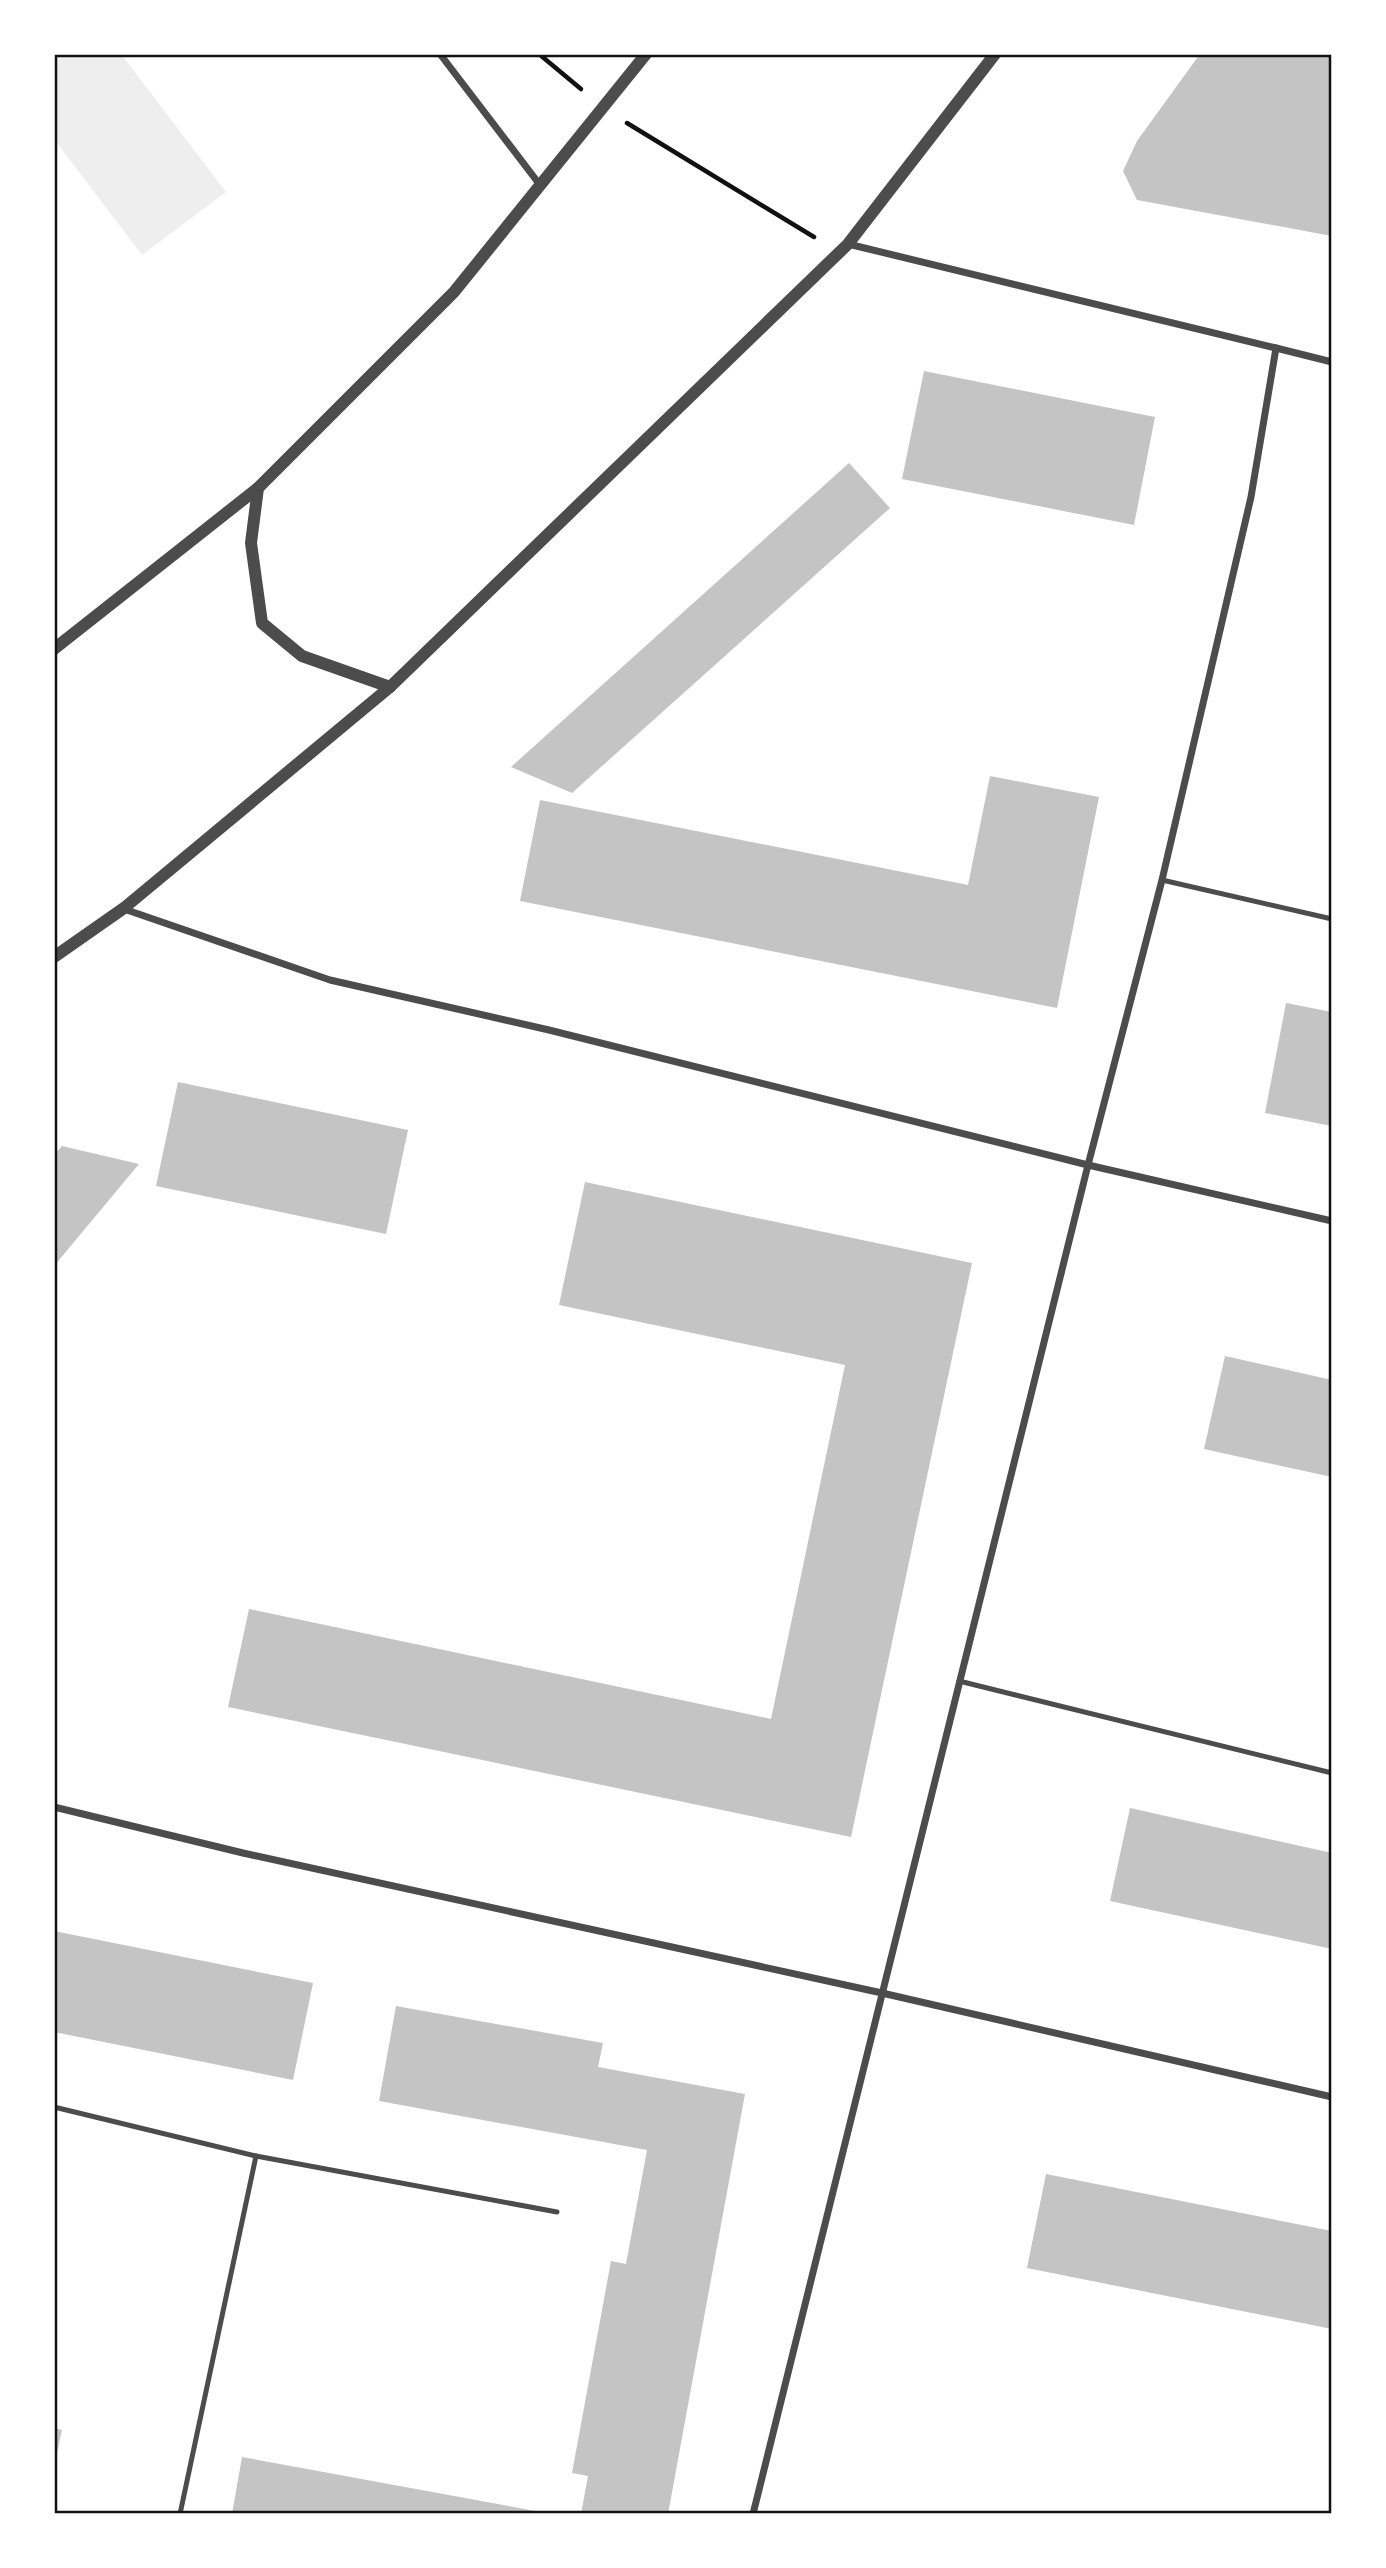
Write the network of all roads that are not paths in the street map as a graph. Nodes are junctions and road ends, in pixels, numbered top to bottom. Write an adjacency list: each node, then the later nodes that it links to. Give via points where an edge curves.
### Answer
1 (440, 54): 4 (street)
2 (646, 54): 4 (street)
3 (995, 54): 5 (street)
4 (540, 185): 8 (street, via 454,292)
5 (843, 248): 6 (street); 10 (street)
6 (1276, 348): 7 (street); 11 (street, via 1251,497)
7 (1332, 362)
8 (258, 488): 9 (street); 10 (street, via 251,543 262,623 302,656)
9 (54, 649)
10 (390, 687): 12 (street)
11 (1162, 880): 13 (lane); 15 (street)
12 (124, 908): 14 (street); 15 (street, via 330,980)
13 (1332, 919)
14 (54, 957)
15 (1088, 1165): 16 (street); 17 (street)
16 (1332, 1220)
17 (959, 1681): 18 (lane); 20 (street)
18 (1332, 1773)
19 (54, 1807): 20 (street)
20 (882, 1993): 21 (street); 26 (street)
21 (1332, 2097)
22 (54, 2107): 23 (lane)
23 (256, 2156): 24 (lane); 25 (lane)
24 (557, 2212)
25 (180, 2514)
26 (753, 2514)

